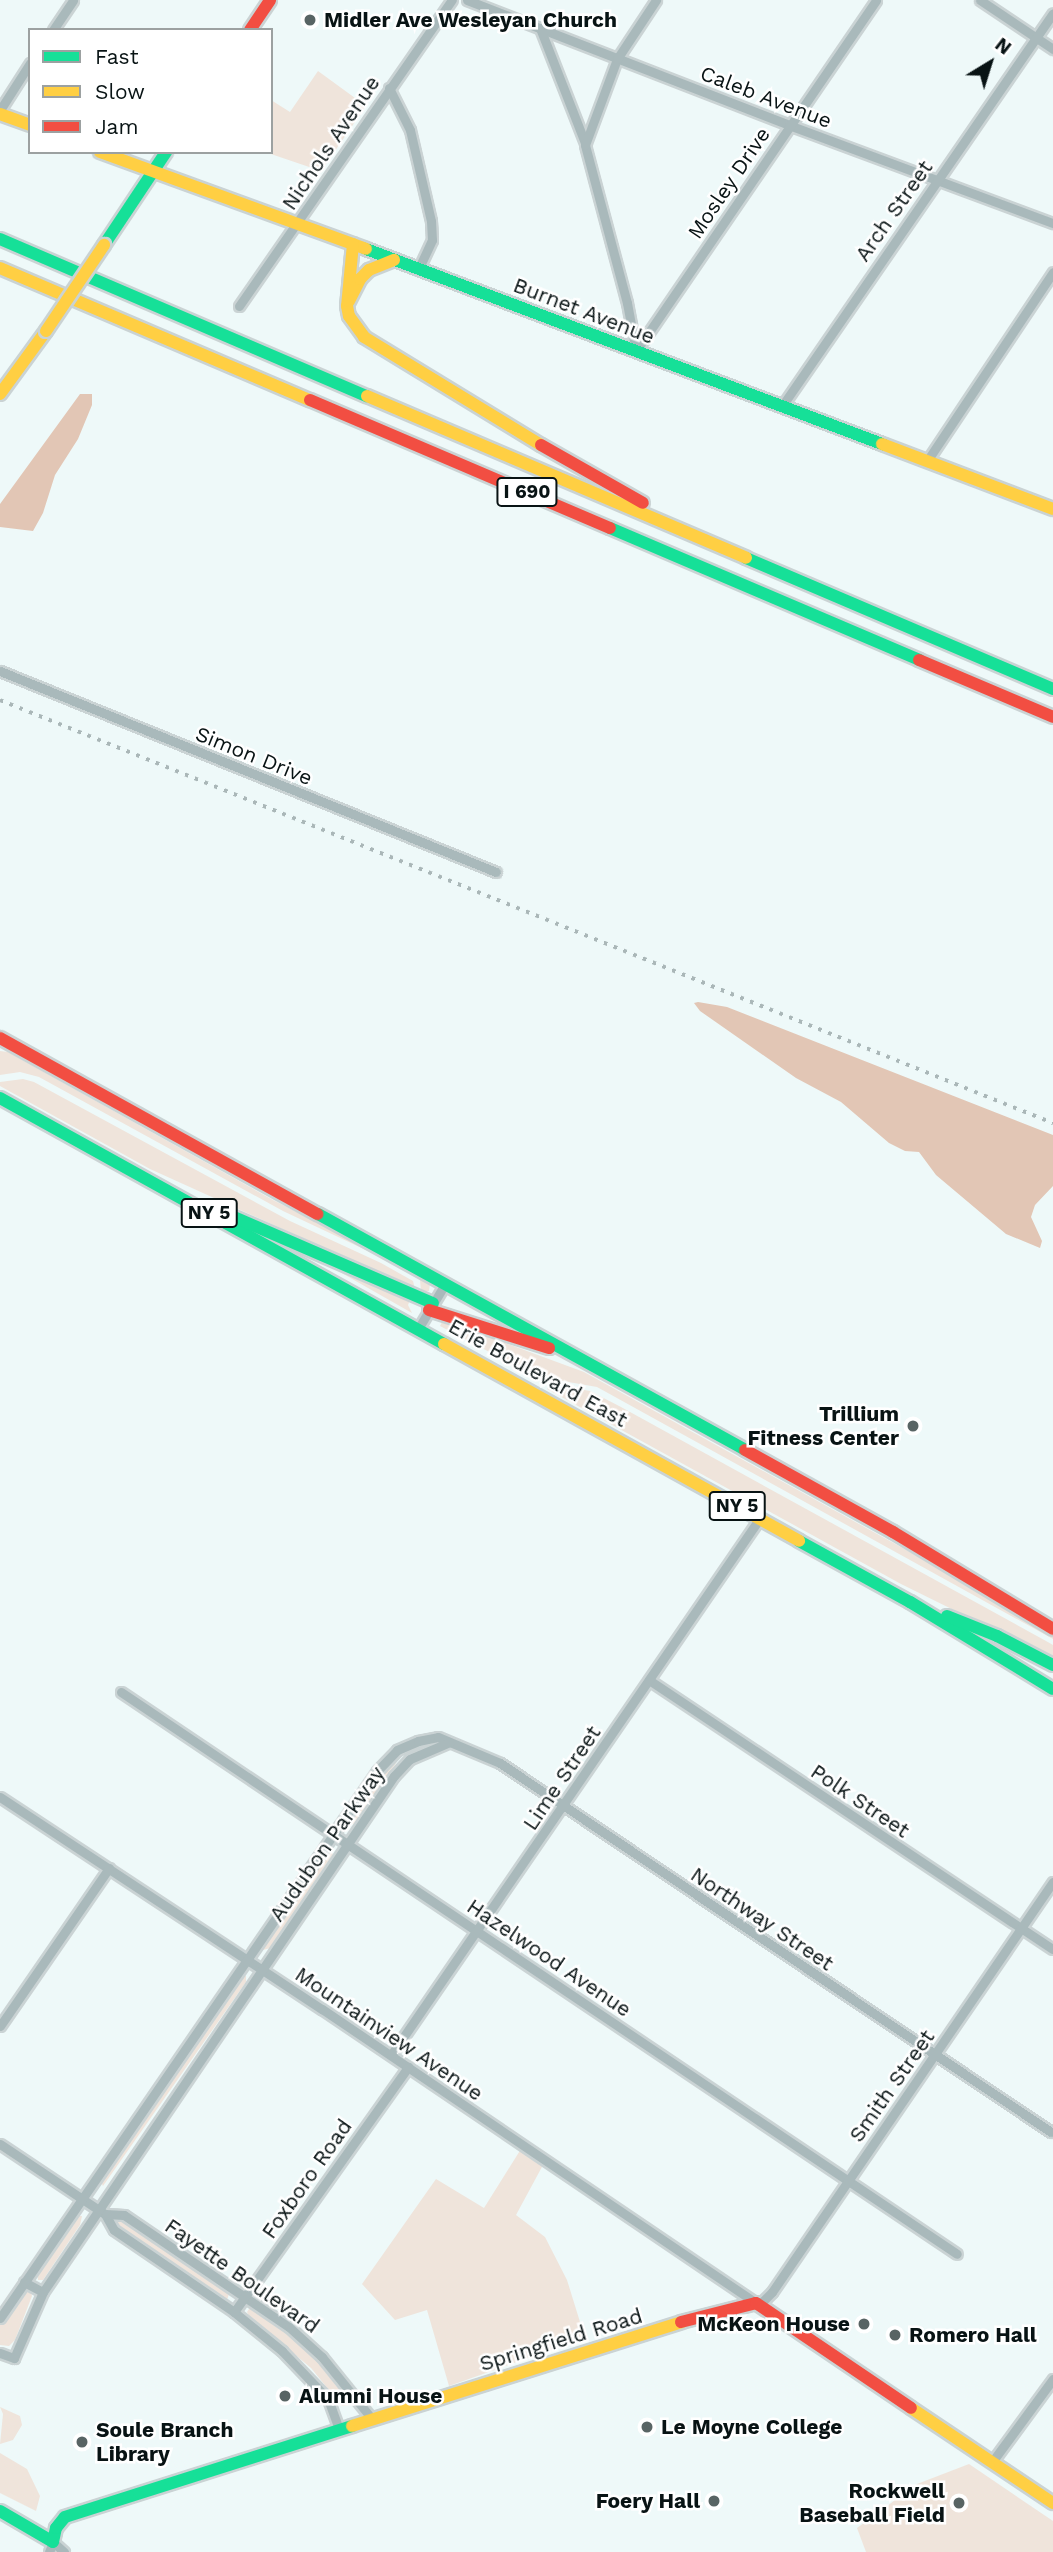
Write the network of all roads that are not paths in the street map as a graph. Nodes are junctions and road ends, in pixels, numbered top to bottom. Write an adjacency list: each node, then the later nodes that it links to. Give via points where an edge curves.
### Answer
1 (73, 0): 9 (street)
2 (270, 0): 10 (main road)
3 (452, 0): 16 (street, Nichols Avenue)
4 (467, 0): 11 (street, Caleb Avenue)
5 (656, 0): 14 (street)
6 (876, 0): 19 (street, Mosley Drive)
7 (980, 0): 12 (street)
8 (1053, 13): 12 (street, Arch Street)
9 (54, 28)
10 (251, 28)
11 (540, 28): 14 (street, Caleb Avenue); 20 (street)
12 (1036, 37): 13 (street); 24 (street, Arch Street)
13 (1053, 49)
14 (617, 59): 19 (street, Caleb Avenue); 20 (street)
15 (28, 66): 17 (street)
16 (388, 88): 26 (street, Nichols Avenue); 31 (street, via 410,130 431,221 432,240)
17 (0, 112): 18 (main road)
18 (28, 124)
19 (789, 125): 24 (street, Caleb Avenue); 35 (street, Mosley Drive)
20 (585, 145): 35 (street)
21 (105, 154): 23 (main road, Burnet Avenue)
22 (165, 154): 23 (main road)
23 (153, 172): 26 (main road, Burnet Avenue); 36 (main road, bridge)
24 (937, 180): 25 (street, Caleb Avenue); 37 (street, Arch Street)
25 (1053, 223)
26 (296, 225): 28 (main road, Burnet Avenue); 33 (street, Nichols Avenue)
27 (0, 240): 40 (main road, I 690)
28 (353, 244): 29 (main road, Burnet Avenue); 34 (main road)
29 (394, 260): 31 (main road, Burnet Avenue); 34 (main road, via 359,279)
30 (0, 268): 43 (main road, I 690)
31 (418, 270): 35 (main road, Burnet Avenue)
32 (1053, 272): 38 (street)
33 (239, 306)
34 (346, 306): 40 (main road, via 356,329 377,346 497,420)
35 (636, 351): 37 (main road, Burnet Avenue)
36 (0, 394)
37 (782, 406): 38 (main road, Burnet Avenue)
38 (927, 461): 39 (main road, Burnet Avenue)
39 (1053, 509)
40 (732, 551): 42 (main road, I 690)
41 (0, 671): 44 (street, Simon Drive)
42 (1053, 689)
43 (1053, 717)
44 (496, 872)
45 (0, 1038): 48 (main road, Erie Boulevard East / NY 5)
46 (0, 1098): 47 (main road, Erie Boulevard East / NY 5)
47 (176, 1195): 49 (main road, via 261,1226); 50 (main road, Erie Boulevard East / NY 5)
48 (445, 1284): 49 (street); 51 (main road, Erie Boulevard East / NY 5)
49 (431, 1307): 50 (street); 51 (main road, via 504,1337)
50 (418, 1329): 52 (main road, Erie Boulevard East / NY 5)
51 (570, 1354): 54 (main road, Erie Boulevard East / NY 5, via 954,1567)
52 (760, 1518): 53 (main road, Erie Boulevard East / NY 5); 56 (street, Lime Street)
53 (910, 1602): 55 (main road, via 997,1636); 57 (main road, Erie Boulevard East / NY 5)
54 (1053, 1629)
55 (1053, 1665)
56 (649, 1680): 63 (street, Lime Street); 68 (street, Polk Street)
57 (1053, 1689)
58 (121, 1692): 64 (street, Hazelwood Avenue)
59 (450, 1742): 60 (street, Audubon Parkway, via 438,1737); 61 (street, Audubon Parkway); 63 (street, Northway Street, via 500,1763)
60 (406, 1745): 61 (street); 64 (street, Audubon Parkway, via 377,1771)
61 (410, 1759): 65 (street, Audubon Parkway)
62 (0, 1797): 66 (street, Mountainview Avenue)
63 (564, 1806): 69 (street, Lime Street); 75 (street, Northway Street)
64 (333, 1835): 65 (street, Hazelwood Avenue); 71 (street, Audubon Parkway)
65 (347, 1844): 69 (street, Hazelwood Avenue); 72 (street, Audubon Parkway)
66 (109, 1868): 71 (street, Mountainview Avenue); 73 (street)
67 (1053, 1882): 68 (street, Smith Street)
68 (1022, 1928): 70 (street, Polk Street); 75 (street, Smith Street)
69 (478, 1931): 74 (street, Lime Street); 79 (street, Hazelwood Avenue)
70 (1053, 1949)
71 (246, 1960): 72 (street, Mountainview Avenue); 80 (street, Audubon Parkway)
72 (261, 1970): 74 (street, Mountainview Avenue); 81 (street, Audubon Parkway)
73 (0, 2026)
74 (391, 2055): 76 (street, Mountainview Avenue)
75 (934, 2055): 77 (street, Northway Street); 79 (street, Smith Street)
76 (408, 2067): 85 (street, Foxboro Road); 86 (street, Mountainview Avenue)
77 (1051, 2132)
78 (0, 2144): 80 (street, Fayette Boulevard)
79 (848, 2181): 82 (street, Hazelwood Avenue); 86 (street, Smith Street, via 772,2292)
80 (82, 2198): 81 (street, Fayette Boulevard); 83 (street, Audubon Parkway)
81 (102, 2211): 84 (street, Audubon Parkway); 85 (street, Fayette Boulevard, via 124,2215); 87 (street, Fayette Boulevard, via 114,2231)
82 (957, 2254)
83 (24, 2283): 84 (street); 88 (street, Audubon Parkway)
84 (43, 2292): 89 (street, Audubon Parkway, via 14,2358)
85 (246, 2296): 87 (street, Foxboro Road); 91 (street, Fayette Boulevard, via 322,2357)
86 (756, 2303): 91 (main road, Springfield Road, via 723,2309); 93 (main road)
87 (234, 2312): 92 (street, Fayette Boulevard, via 315,2383 328,2399)
88 (0, 2318)
89 (0, 2353)
90 (1053, 2379): 93 (street)
91 (372, 2419): 92 (main road, Springfield Road)
92 (339, 2429): 96 (main road, Springfield Road, via 65,2517)
93 (992, 2462): 94 (main road)
94 (1053, 2503)
95 (0, 2511): 96 (main road)
96 (51, 2547): 97 (street)
97 (64, 2552)

